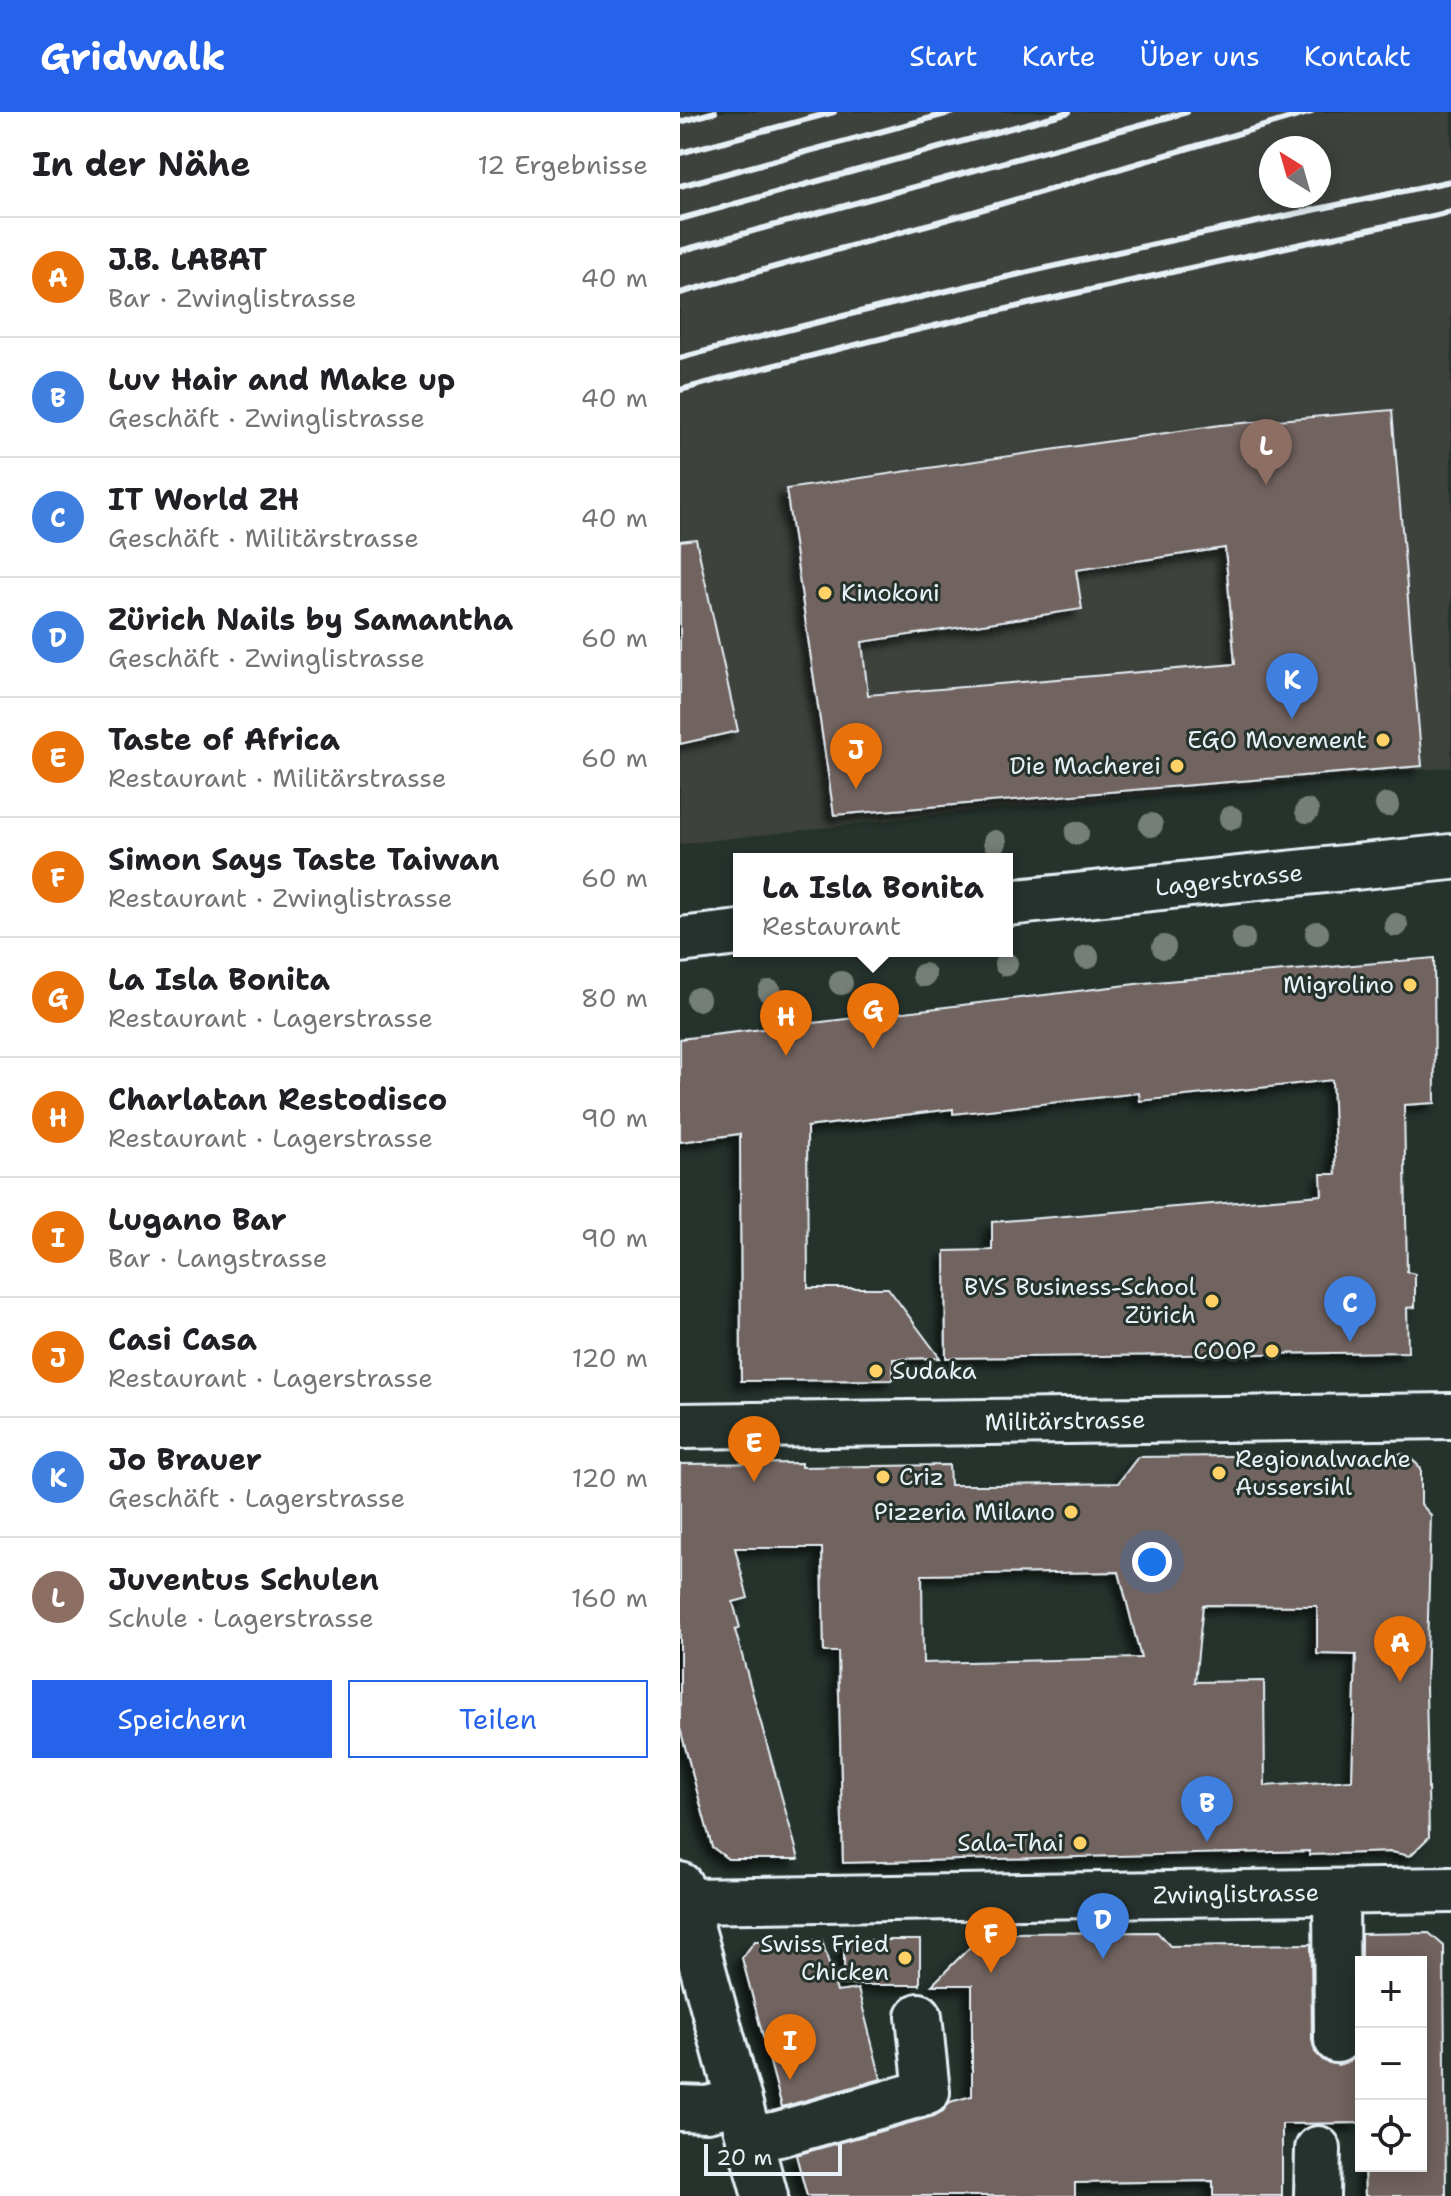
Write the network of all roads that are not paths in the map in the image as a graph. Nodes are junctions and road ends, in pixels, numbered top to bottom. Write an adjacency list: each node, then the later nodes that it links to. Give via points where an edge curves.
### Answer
1 (1451, 857): 2 (street, Lagerstrasse)
2 (1013, 902)
3 (733, 934): 4 (street)
4 (680, 940)
5 (1451, 1416): 6 (street, Militärstrasse)
6 (680, 1426)
7 (1451, 1890): 9 (street, Zwinglistrasse)
8 (682, 1893): 9 (street, Zwinglistrasse); 13 (street)
9 (1336, 1893): 11 (street)
10 (919, 2016): 13 (street, via 927,2092 779,2134)
11 (1337, 2040)
12 (680, 2108): 13 (street)
13 (744, 2120): 15 (street)
14 (1318, 2149): 16 (street)
15 (765, 2196)
16 (1317, 2196)

